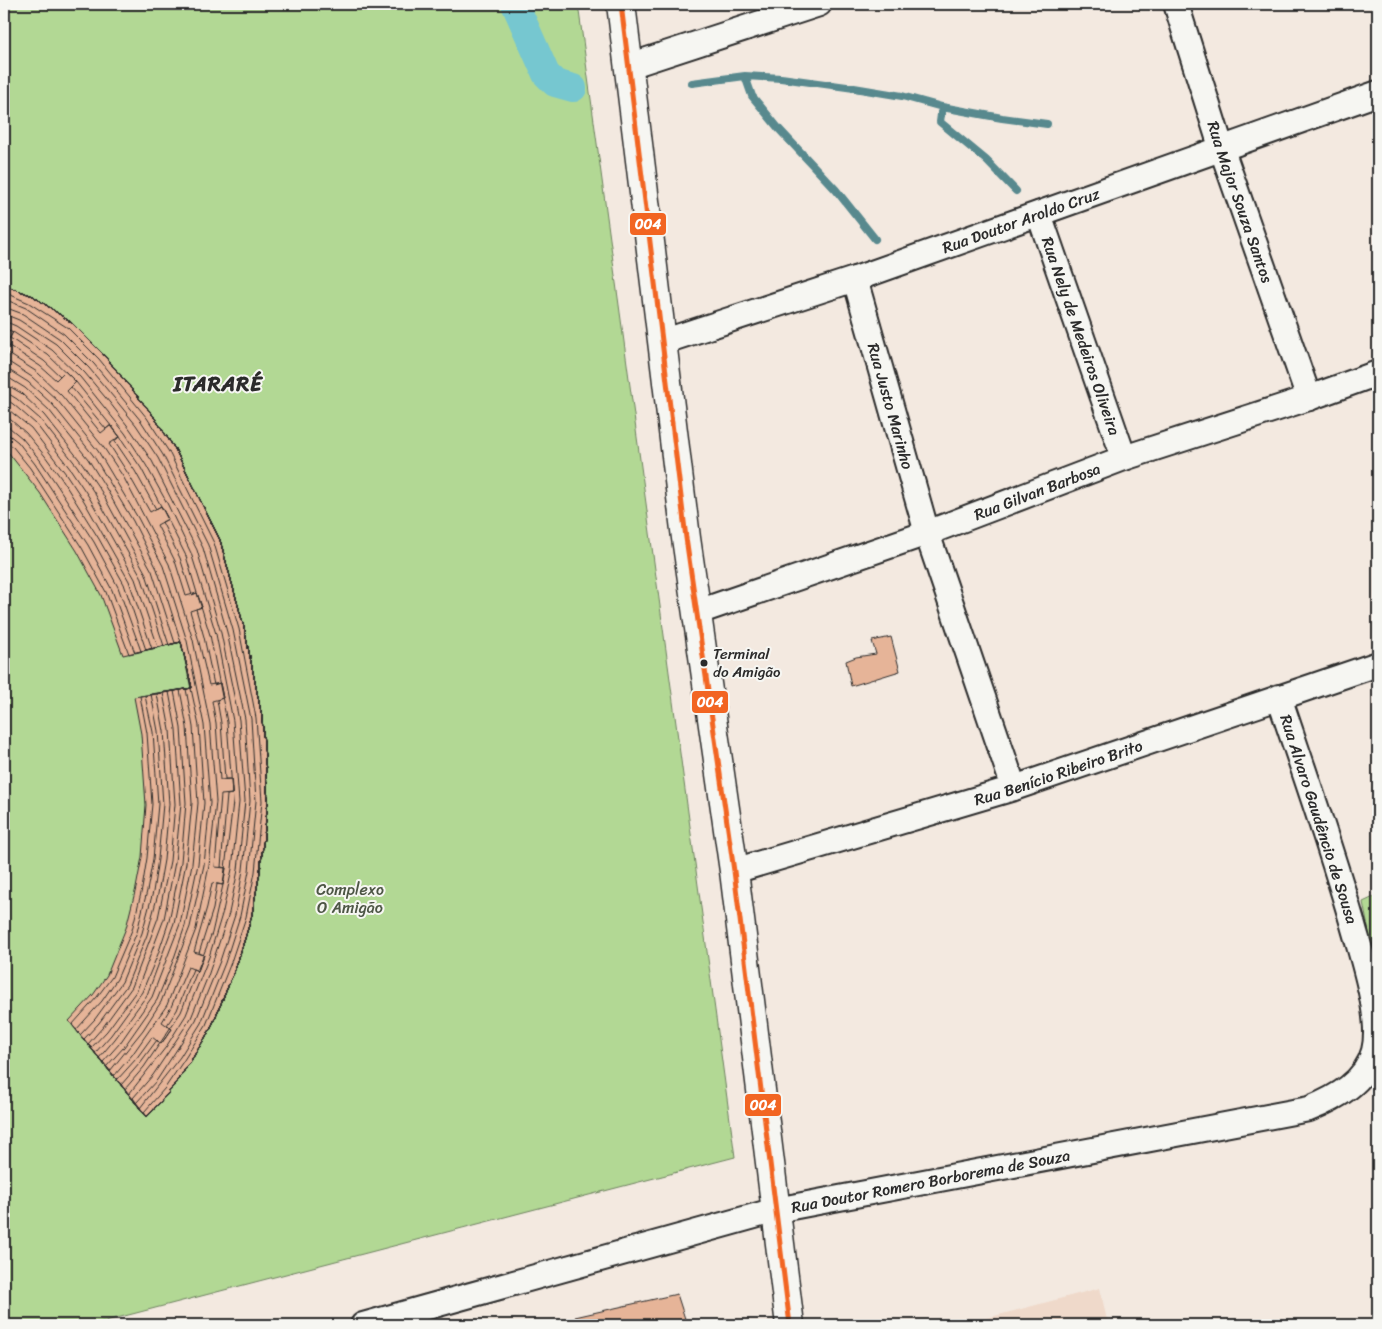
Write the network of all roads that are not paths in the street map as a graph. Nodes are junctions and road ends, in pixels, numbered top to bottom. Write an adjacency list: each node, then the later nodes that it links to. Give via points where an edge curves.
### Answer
1 (621, 4): 4 (main road)
2 (818, 4): 4 (street)
3 (1176, 4): 6 (street, Rua Major Souza Santos)
4 (629, 66): 9 (main road)
5 (1378, 93): 6 (street, Rua Doutor Aroldo Cruz)
6 (1222, 150): 7 (street, Rua Doutor Aroldo Cruz); 11 (street, Rua Major Souza Santos)
7 (1039, 214): 8 (street, Rua Doutor Aroldo Cruz); 12 (street, Rua Nely de Medeiros Oliveira)
8 (855, 279): 9 (street, Rua Doutor Aroldo Cruz); 13 (street, Rua Justo Marinho)
9 (662, 342): 14 (main road)
10 (1378, 373): 11 (street, Rua Gilvan Barbosa)
11 (1309, 398): 12 (street, Rua Gilvan Barbosa)
12 (1124, 458): 13 (street, Rua Gilvan Barbosa)
13 (927, 533): 14 (street, Rua Gilvan Barbosa); 17 (street, Rua Justo Marinho)
14 (698, 612): 18 (main road)
15 (1378, 664): 16 (street, Rua Benício Ribeiro Brito)
16 (1279, 697): 17 (street, Rua Benício Ribeiro Brito); 19 (street, Rua Alvaro Gaudêncio de Sousa, via 1346,898 1369,981 1377,1032 1374,1051 1361,1076)
17 (1014, 788): 18 (street, Rua Benício Ribeiro Brito)
18 (734, 871): 20 (main road)
19 (1330, 1100): 20 (street, Rua Doutor Romero Borborema de Souza, via 1309,1109)
20 (776, 1210): 21 (street, Rua Doutor Romero Borborema de Souza); 22 (main road)
21 (363, 1325)
22 (790, 1325)

